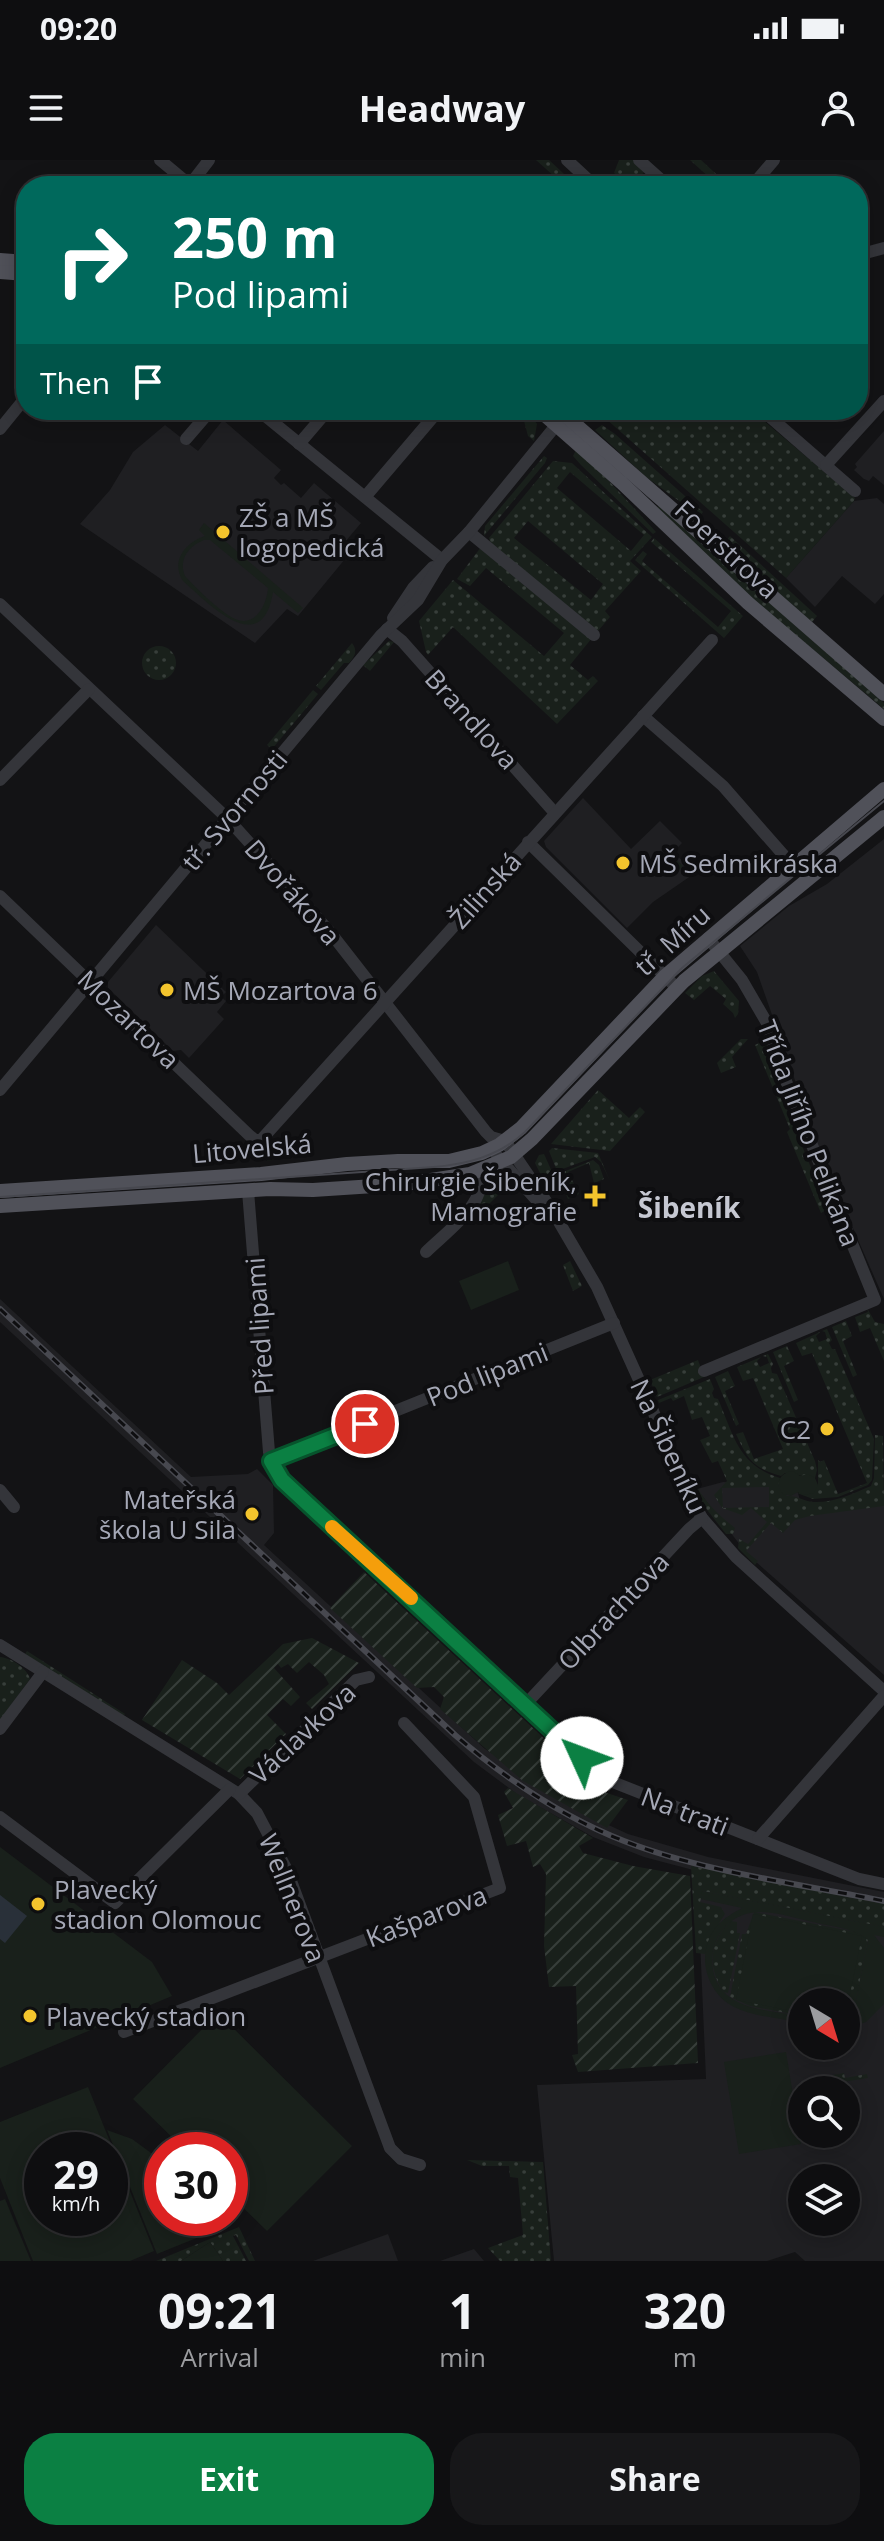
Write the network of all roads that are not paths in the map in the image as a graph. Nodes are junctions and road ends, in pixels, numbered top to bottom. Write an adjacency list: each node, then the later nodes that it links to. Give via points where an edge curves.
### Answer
1 (160, 160): 6 (street)
2 (209, 160): 7 (street)
3 (567, 160): 8 (street)
4 (639, 160): 9 (street)
5 (774, 160): 10 (street)
6 (179, 176)
7 (197, 176)
8 (584, 176)
9 (657, 176)
10 (760, 176)
11 (884, 401): 13 (street)
12 (16, 409): 23 (street)
13 (868, 419)
14 (202, 420): 24 (street)
15 (270, 420): 25 (street)
16 (319, 420): 25 (street)
17 (430, 420): 28 (street)
18 (558, 420): 29 (street, tř. Svornosti)
19 (567, 420): 37 (main road, Foerstrova, via 748,603)
20 (568, 420): 36 (main road, Foerstrova)
21 (774, 420): 26 (street)
22 (867, 420): 26 (street)
23 (0, 429)
24 (186, 439)
25 (299, 444): 28 (street)
26 (826, 465): 27 (street)
27 (855, 491)
28 (365, 497): 30 (street)
29 (469, 532): 30 (street, tř. Svornosti); 33 (street)
30 (442, 560): 32 (street, tř. Svornosti, via 418,600)
31 (0, 604): 35 (street, Dvořákova)
32 (387, 629): 43 (street, Brandlova); 45 (street, tř. Svornosti)
33 (594, 635)
34 (712, 640): 39 (street, Žilinská)
35 (89, 689): 41 (street); 45 (street, Dvořákova)
36 (880, 690)
37 (853, 692): 38 (main road, Foerstrova); 40 (main road)
38 (884, 719)
39 (647, 720): 43 (street, Žilinská); 48 (street, via 723,786)
40 (884, 731)
41 (0, 780)
42 (882, 790): 48 (main road, tř. Míru)
43 (554, 812): 47 (street, Žilinská)
44 (884, 817): 49 (main road, tř. Míru)
45 (227, 818): 54 (street, tř. Svornosti); 56 (street, Dvořákova, via 311,909)
46 (884, 827): 49 (main road)
47 (528, 842): 53 (street); 56 (street, Žilinská)
48 (794, 867): 51 (main road, tř. Míru)
49 (813, 877): 52 (main road, tř. Míru)
50 (0, 896): 54 (street, Mozartova)
51 (708, 938): 52 (street, Třída Jiřího Pelikána); 53 (main road, tř. Míru)
52 (719, 951): 55 (main road, tř. Míru); 67 (street, Třída Jiřího Pelikána, via 767,1023 875,1300)
53 (665, 976): 55 (street); 59 (main road, tř. Míru, via 526,1123)
54 (91, 981): 57 (street, tř. Svornosti); 58 (street, Mozartova)
55 (677, 988): 60 (main road, tř. Míru)
56 (385, 1002): 58 (street, Žilinská); 59 (street, Dvořákova)
57 (0, 1090)
58 (259, 1140)
59 (496, 1142): 60 (street, Dvořákova); 62 (main road, Litovelská, via 449,1161 311,1166)
60 (508, 1158): 61 (main road, Litovelská); 66 (street, Na Šibeníku, via 558,1221)
61 (480, 1171): 63 (main road, Litovelská, via 405,1184); 65 (street, via 480,1193)
62 (0, 1191)
63 (248, 1191): 64 (main road, Litovelská); 68 (street, Před lipami)
64 (0, 1206)
65 (426, 1252)
66 (614, 1323): 68 (street, Pod lipami); 71 (street, Na Šibeníku)
67 (704, 1371)
68 (271, 1461): 76 (street, Na trati, via 278,1476)
69 (0, 1490): 70 (street)
70 (14, 1507)
71 (702, 1518): 75 (street, Na Šibeníku, via 736,1557); 76 (street, Olbrachtova)
72 (0, 1645): 73 (street, Wellnerova)
73 (43, 1672): 78 (street); 79 (street, Wellnerova)
74 (369, 1677): 79 (street, Václavkova, via 356,1680)
75 (884, 1693): 81 (street)
76 (525, 1705): 81 (street, Na trati, via 610,1782)
77 (404, 1723): 83 (street, Kašparova, via 474,1797 500,1888)
78 (0, 1729)
79 (234, 1792): 80 (street, Václavkova, via 115,1903); 83 (street, Wellnerova, via 257,1813 274,1842)
80 (0, 1817)
81 (758, 1839): 82 (street, Na trati)
82 (884, 1884)
83 (318, 1958): 84 (street, Kašparova); 85 (street, Wellnerova, via 390,2148 401,2159)
84 (124, 2032)
85 (420, 2165)

